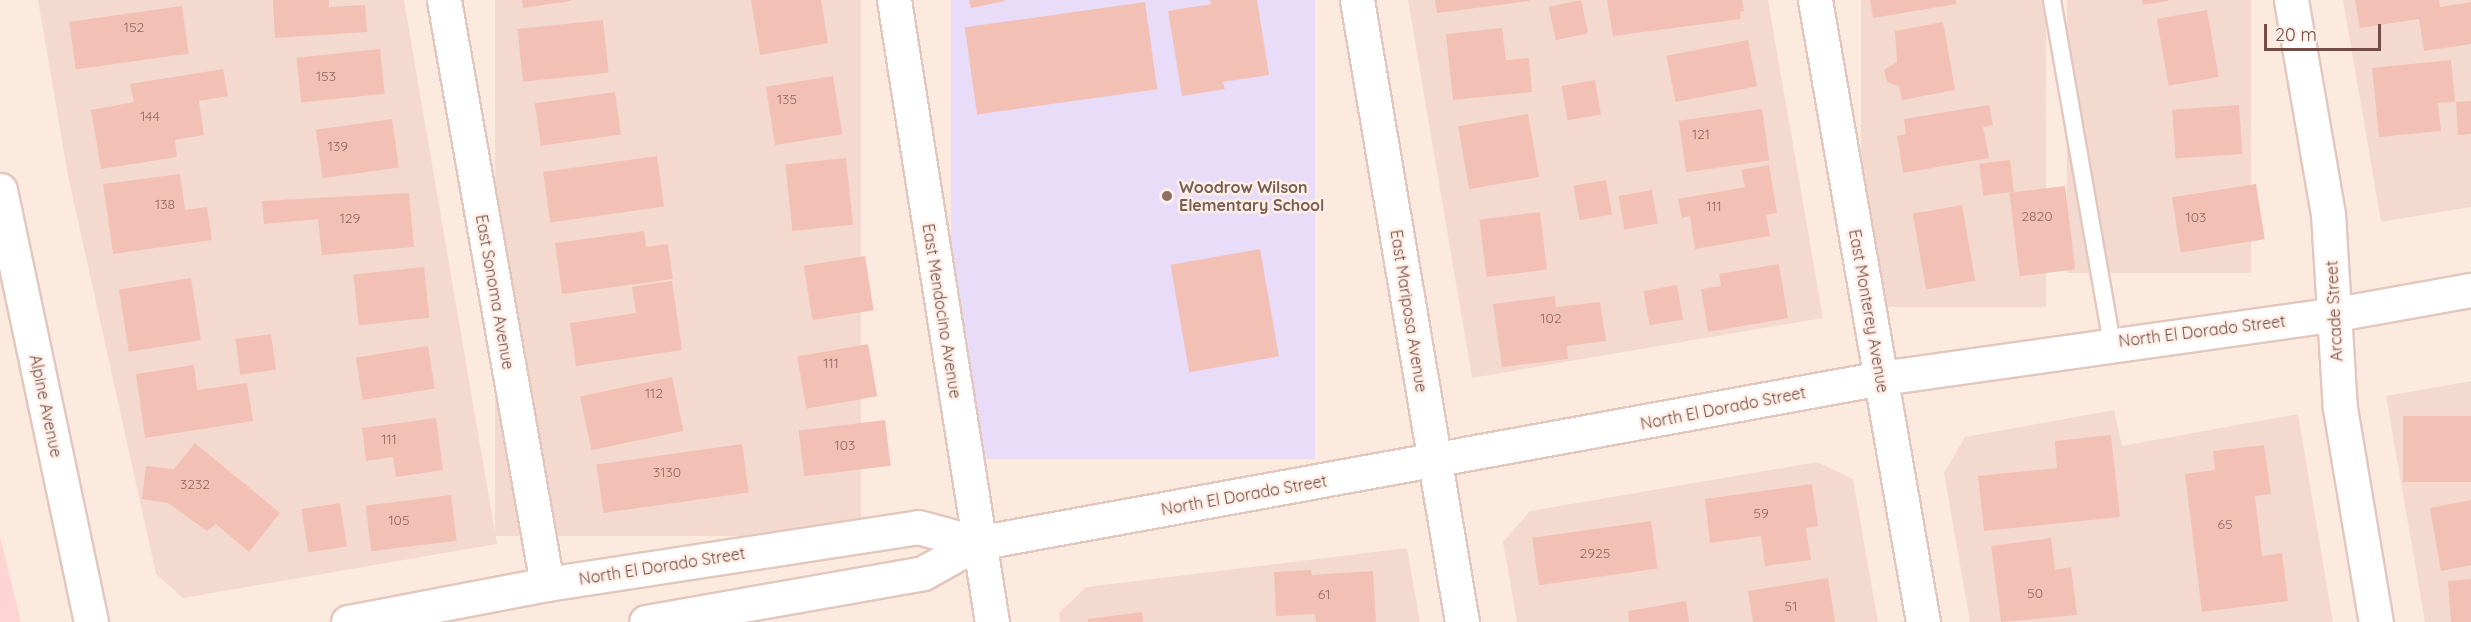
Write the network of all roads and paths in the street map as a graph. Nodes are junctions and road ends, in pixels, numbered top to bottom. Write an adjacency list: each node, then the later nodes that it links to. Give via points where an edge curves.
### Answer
1 (444, 0): 14 (street, East Sonoma Avenue)
2 (894, 0): 13 (street, East Mendocino Avenue)
3 (1357, 0): 12 (street, East Mariposa Avenue)
4 (1815, 0): 11 (street, East Monterey Avenue)
5 (2052, 0): 10 (lane)
6 (2291, 0): 9 (street, Arcade Street, via 2328,214)
7 (0, 190): 15 (street, Alpine Avenue)
8 (2471, 290): 9 (street, North El Dorado Street)
9 (2336, 314): 10 (street, North El Dorado Street); 21 (street, Arcade Street, via 2340,408)
10 (2112, 343): 11 (street, North El Dorado Street)
11 (1881, 378): 12 (street, North El Dorado Street); 20 (street, East Monterey Avenue)
12 (1434, 461): 13 (street, North El Dorado Street); 19 (street, East Mariposa Avenue)
13 (977, 543): 14 (street, North El Dorado Street, via 918,527); 17 (street, North El Dorado Street, via 923,573); 18 (street, East Mendocino Avenue)
14 (547, 585): 16 (street, North El Dorado Street)
15 (91, 622)
16 (348, 622)
17 (646, 622)
18 (992, 622)
19 (1462, 622)
20 (1923, 622)
21 (2376, 622)

